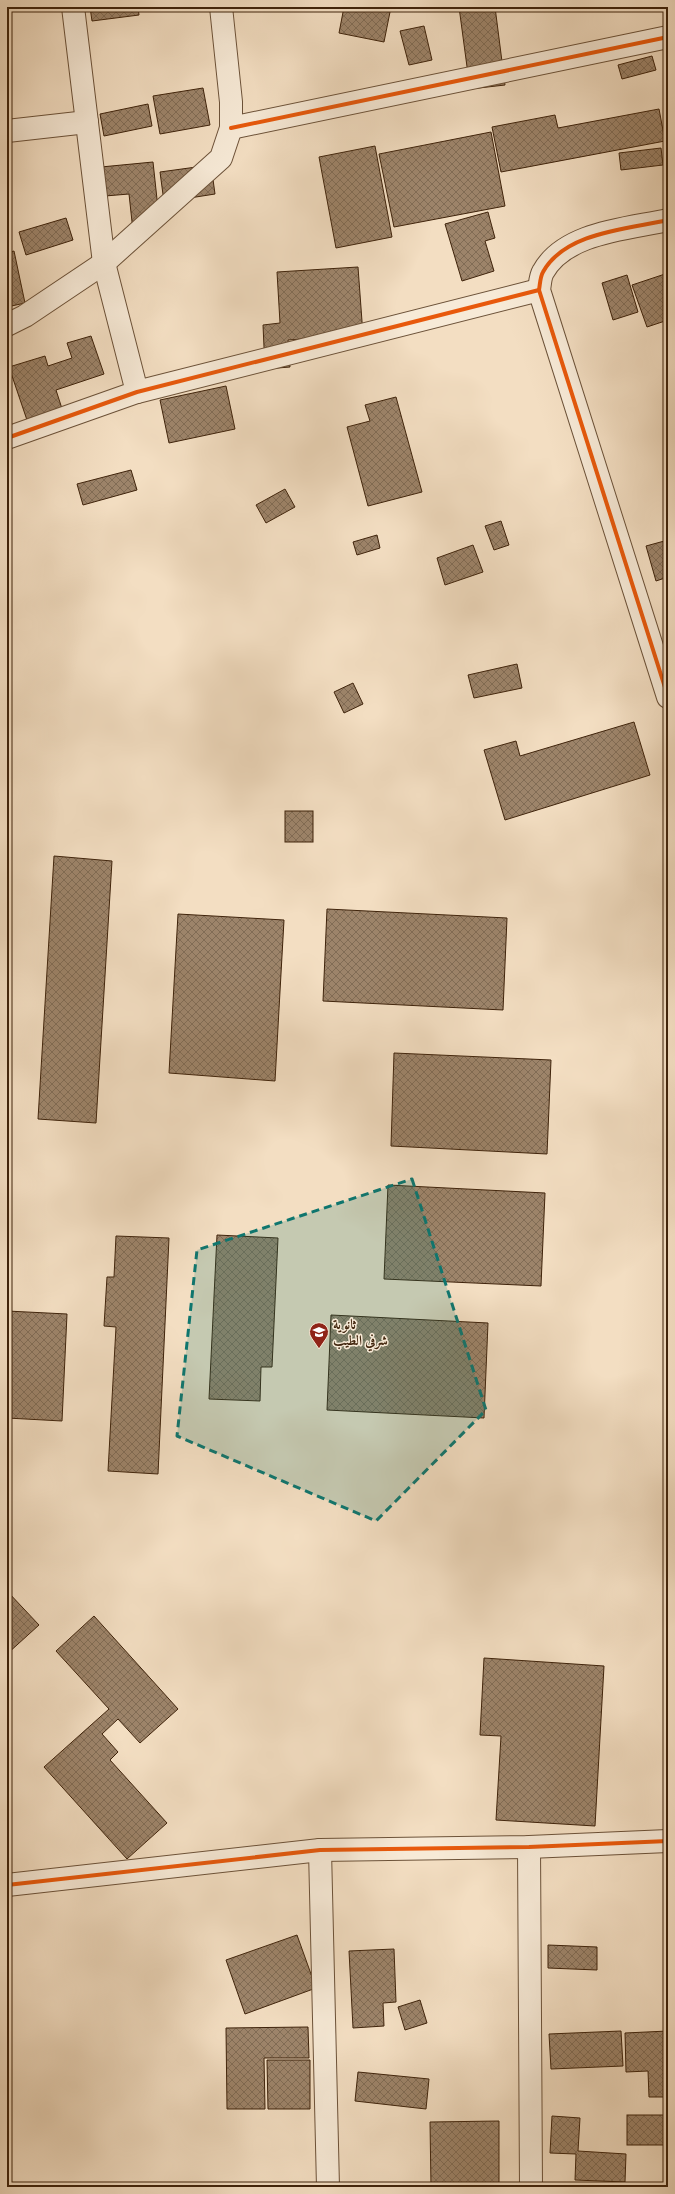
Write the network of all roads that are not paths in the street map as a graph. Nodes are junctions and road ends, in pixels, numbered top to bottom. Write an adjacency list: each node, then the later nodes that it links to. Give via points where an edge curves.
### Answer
1 (73, 7): 4 (street)
2 (221, 7): 5 (street, via 231,102)
3 (668, 37): 5 (street)
4 (87, 122): 6 (street); 8 (street)
5 (231, 128): 8 (street, via 221,158)
6 (7, 131)
7 (668, 220): 9 (street, via 580,239 562,250 542,272)
8 (104, 263): 10 (street, via 25,316); 11 (street)
9 (539, 290): 11 (street); 13 (street)
10 (7, 325)
11 (137, 392): 12 (street)
12 (7, 438)
13 (668, 697)
14 (668, 1841): 15 (street)
15 (529, 1847): 16 (street); 19 (street)
16 (320, 1850): 17 (street); 18 (street)
17 (7, 1885)
18 (328, 2187)
19 (531, 2187)

